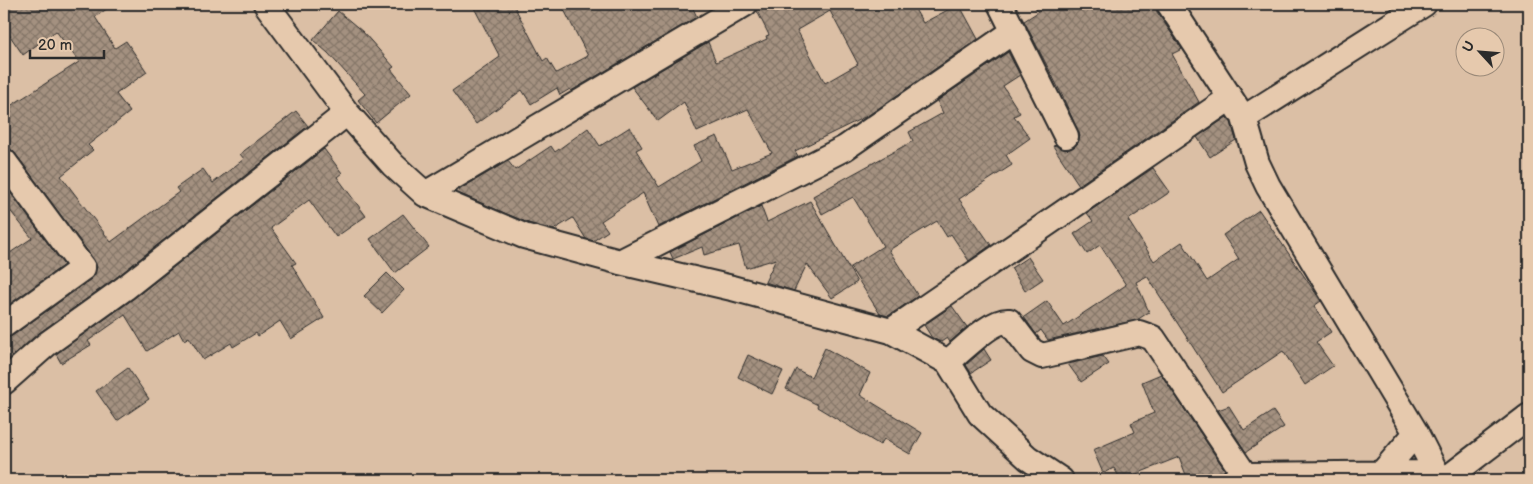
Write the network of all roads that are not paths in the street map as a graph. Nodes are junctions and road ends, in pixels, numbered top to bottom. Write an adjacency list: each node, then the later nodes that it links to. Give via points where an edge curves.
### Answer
1 (745, 4): 12 (street)
2 (1000, 4): 6 (street)
3 (1169, 4): 7 (street)
4 (1424, 4): 9 (street)
5 (270, 5): 8 (street)
6 (1014, 31): 10 (street); 13 (street, via 845,148)
7 (1230, 98): 9 (street); 15 (street)
8 (347, 113): 12 (street); 17 (street, via 125,288 47,344)
9 (1244, 118): 19 (street, via 1257,163 1268,186)
10 (1066, 136)
11 (4, 161): 14 (street, via 83,268)
12 (425, 194): 13 (street, via 524,236)
13 (620, 262): 15 (street)
14 (4, 325)
15 (891, 331): 16 (street)
16 (948, 362): 21 (street, via 1002,320 1009,321 1032,351 1042,356 1139,333 1153,338); 23 (street, via 980,414 1028,458)
17 (4, 382)
18 (1529, 416): 22 (street)
19 (1416, 433): 20 (street); 22 (street)
20 (1382, 473): 21 (street); 22 (street)
21 (1239, 478)
22 (1440, 478)
23 (1061, 480)

